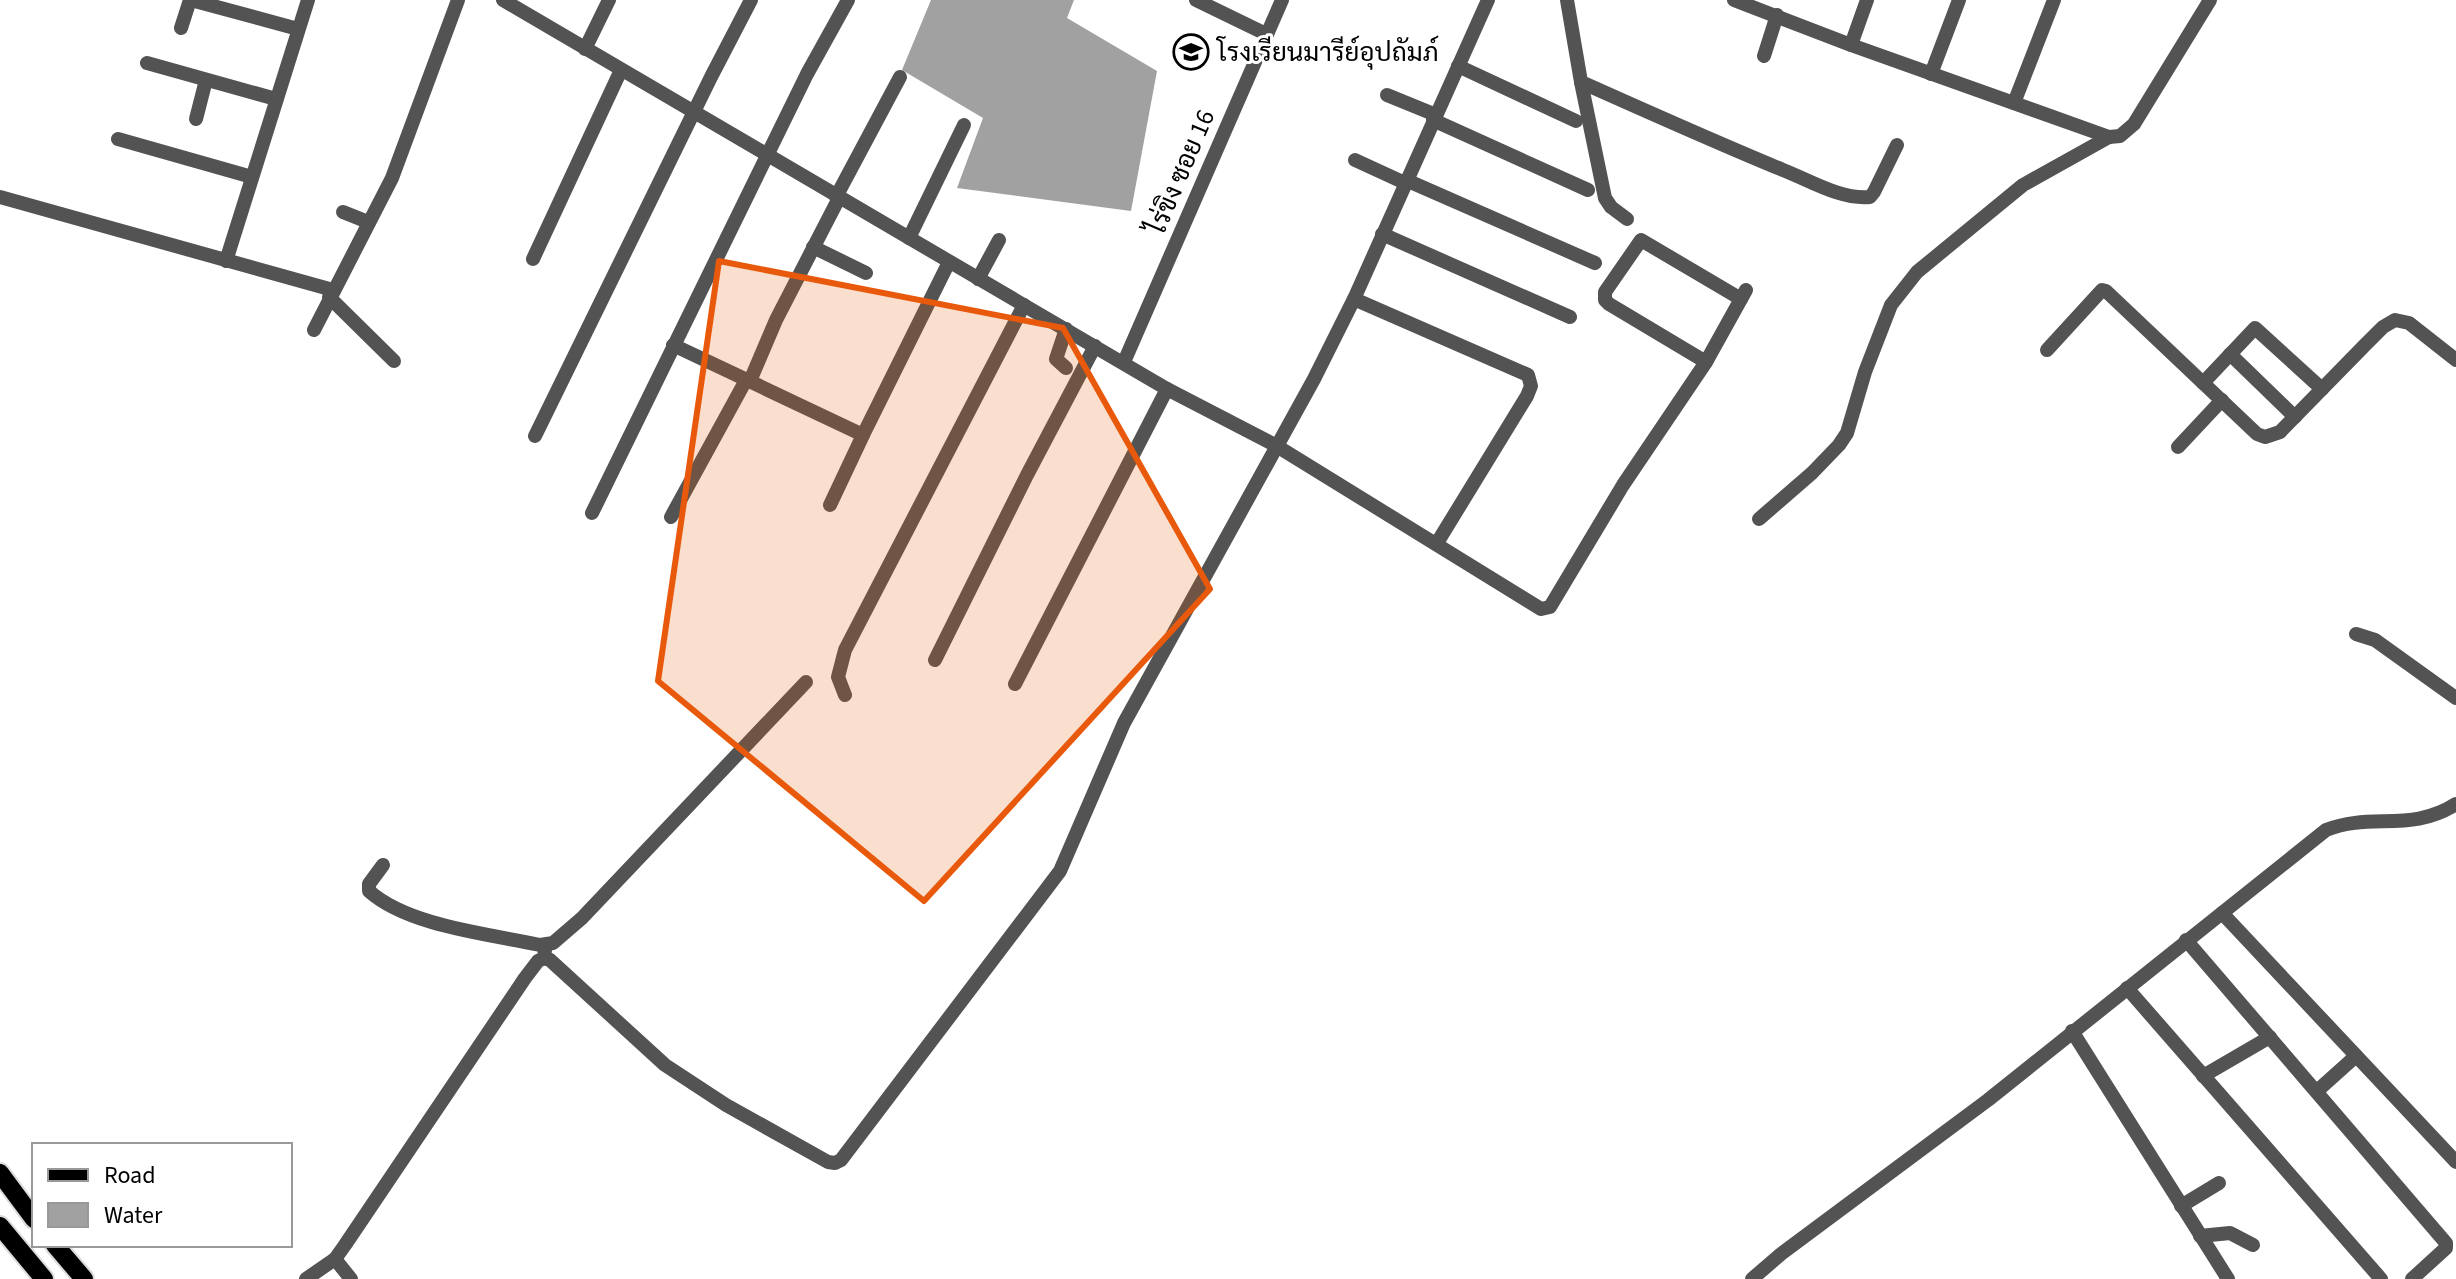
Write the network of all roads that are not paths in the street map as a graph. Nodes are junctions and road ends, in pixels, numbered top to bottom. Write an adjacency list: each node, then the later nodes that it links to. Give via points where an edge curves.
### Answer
1 (190, 0): 18 (street); 19 (street)
2 (308, 0): 19 (street)
3 (458, 0): 51 (street, via 392,178)
4 (503, 0): 22 (street)
5 (609, 0): 22 (street)
6 (751, 0): 34 (street)
7 (848, 0): 42 (street)
8 (1196, 0): 20 (street)
9 (1282, 0): 20 (street, ไร่ขิง ซอย 16)
10 (1488, 0): 25 (street)
11 (1567, 0): 30 (street)
12 (1734, 0): 17 (street)
13 (1867, 0): 21 (street)
14 (1959, 0): 27 (street)
15 (2054, 0): 33 (street)
16 (2210, 0): 39 (street, via 2134,124 2120,136)
17 (1774, 9): 21 (street); 23 (street)
18 (181, 28)
19 (298, 29): 32 (street)
20 (1266, 34): 74 (street, ไร่ขิง ซอย 16)
21 (1851, 45): 27 (street)
22 (585, 49): 26 (street)
23 (1764, 56)
24 (147, 63): 29 (street)
25 (1458, 66): 35 (street); 37 (street)
26 (621, 70): 34 (street); 56 (street)
27 (1931, 74): 33 (street)
28 (900, 77): 48 (street)
29 (206, 80): 32 (street); 36 (street)
30 (1581, 82): 41 (street, via 1839,193 1870,197); 50 (street, via 1605,198)
31 (1387, 95): 35 (street)
32 (276, 99): 44 (street)
33 (2014, 103): 39 (street)
34 (695, 111): 42 (street); 84 (street)
35 (1434, 118): 45 (street); 46 (street)
36 (196, 119)
37 (1576, 121)
38 (964, 125): 53 (street)
39 (2109, 137): 90 (street, via 2023,185 1917,272 1891,305 1847,433 1812,473)
40 (118, 139): 44 (street)
41 (1897, 145)
42 (767, 155): 48 (street); 68 (street)
43 (1355, 160): 45 (street)
44 (252, 177): 57 (street)
45 (1405, 182): 52 (street); 59 (street)
46 (1588, 190)
47 (0, 197): 57 (street)
48 (838, 198): 53 (street); 55 (street)
49 (343, 212): 51 (street)
50 (1627, 219)
51 (368, 222): 62 (street)
52 (1382, 234): 63 (street); 65 (street)
53 (909, 238): 58 (street)
54 (999, 240): 61 (street)
55 (813, 247): 60 (street); 77 (street)
56 (533, 259)
57 (226, 261): 62 (street)
58 (949, 262): 61 (street); 83 (street)
59 (1595, 263)
60 (866, 273)
61 (978, 279): 64 (street)
62 (331, 294): 67 (street); 73 (street)
63 (1354, 299): 85 (street); 91 (street, via 1528,375 1527,396)
64 (1024, 305): 66 (street); 96 (street, via 845,650 838,677)
65 (1570, 317)
66 (1066, 329): 69 (street); 76 (street, via 1056,359)
67 (314, 330)
68 (673, 345): 77 (street); 88 (street)
69 (1095, 346): 74 (street); 93 (street)
70 (2047, 350): 78 (street, via 2102,290)
71 (2230, 354): 78 (street); 80 (street, via 2255,328); 82 (street)
72 (2456, 360): 80 (street, via 2409,323 2395,320)
73 (394, 361)
74 (1124, 362): 79 (street)
75 (1706, 362): 75 (street, via 1743,294 1641,240 1605,292 1605,300); 91 (street, via 1550,607 1541,609)
76 (1066, 368)
77 (748, 381): 83 (street); 89 (street)
78 (2203, 383): 81 (street)
79 (1167, 389): 85 (street); 95 (street)
80 (2322, 389): 82 (street)
81 (2222, 400): 82 (street, via 2265,437 2280,432); 86 (street)
82 (2295, 417)
83 (863, 435): 87 (street)
84 (535, 436)
85 (1275, 445): 91 (street); 102 (street, via 1124,723 1060,871 841,1160 828,1162 674,1071)
86 (2178, 447)
87 (830, 505)
88 (592, 513)
89 (671, 517)
90 (1759, 519)
91 (1437, 543)
92 (2356, 634): 97 (street, via 2375,640)
93 (935, 660)
94 (806, 682): 102 (street)
95 (1015, 684)
96 (845, 695)
97 (2456, 698)
98 (2456, 804): 100 (street, via 2430,819 2340,824 2326,830)
99 (383, 865): 102 (street, via 369,891 399,909)
100 (2222, 913): 101 (street); 106 (street)
101 (2186, 940): 103 (street); 105 (street)
102 (545, 952): 118 (street)
103 (2127, 988): 104 (street); 107 (street)
104 (2072, 1031): 112 (street); 123 (street)
105 (2270, 1037): 107 (street); 108 (street)
106 (2356, 1056): 108 (street); 109 (street)
107 (2203, 1076): 125 (street)
108 (2317, 1091): 126 (street, via 2446,1243)
109 (2456, 1162)
110 (0, 1173): 113 (main road)
111 (2219, 1183): 112 (street)
112 (2181, 1206): 115 (street)
113 (32, 1216)
114 (0, 1226): 119 (main road)
115 (2200, 1236): 116 (street, via 2230,1233); 124 (street)
116 (2253, 1245)
117 (57, 1247): 120 (main road)
118 (335, 1259): 121 (street); 122 (street)
119 (44, 1279)
120 (84, 1279)
121 (306, 1279)
122 (351, 1279)
123 (1752, 1279)
124 (2228, 1279)
125 (2381, 1279)
126 (2412, 1279)

